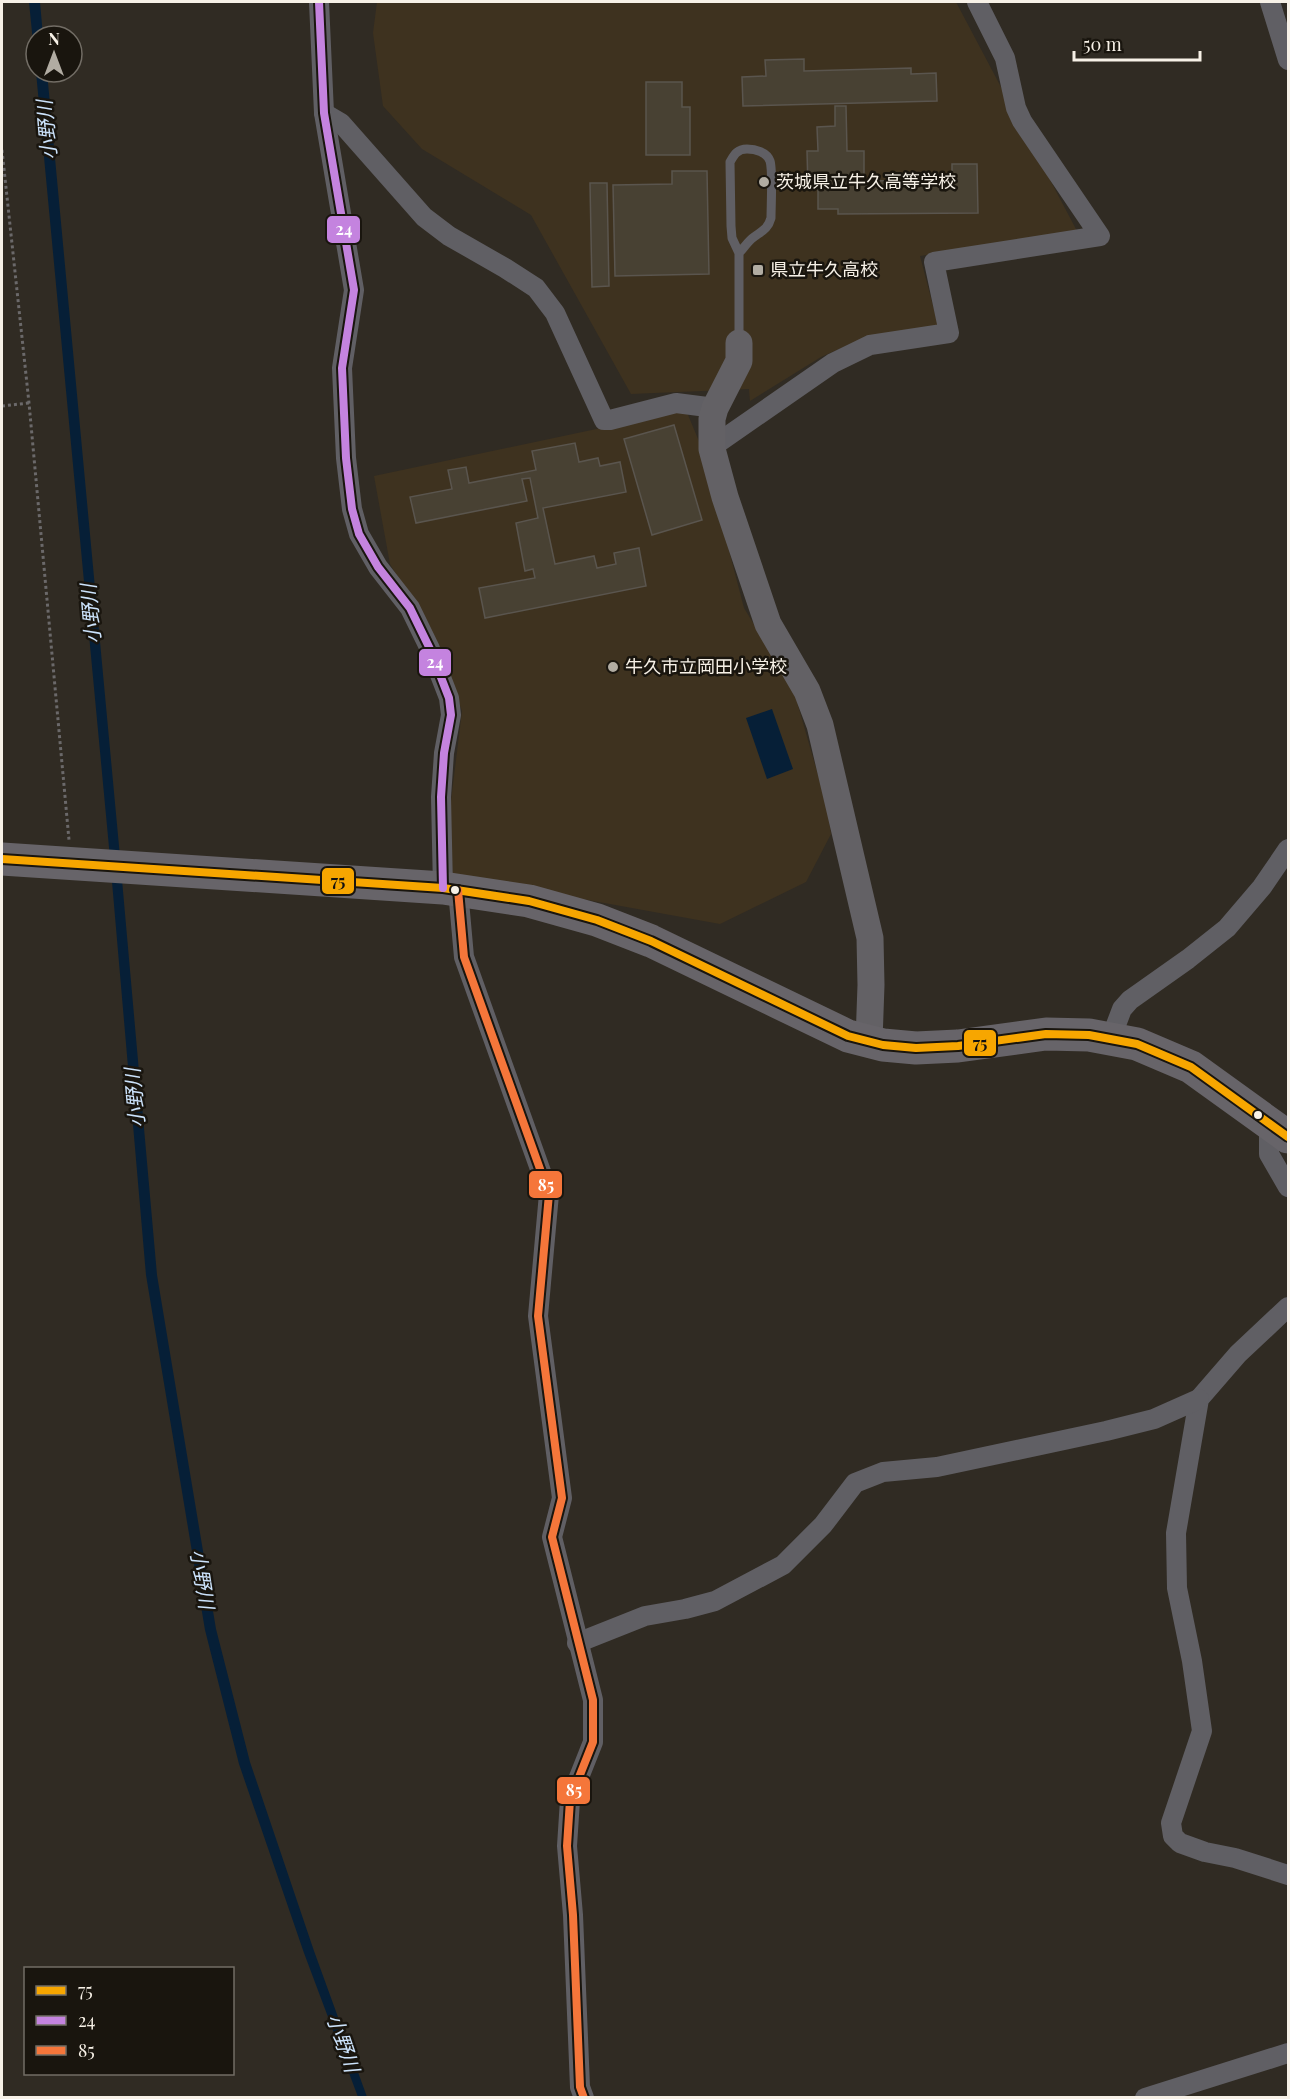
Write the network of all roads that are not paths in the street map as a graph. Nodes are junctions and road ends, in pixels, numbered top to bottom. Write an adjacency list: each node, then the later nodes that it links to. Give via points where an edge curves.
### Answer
1 (319, 2): 5 (street)
2 (977, 2): 9 (street, via 1005,58 1022,121 1100,236 934,262 949,333 870,345 855,352 833,363)
3 (1270, 2): 4 (street)
4 (1288, 60)
5 (324, 112): 8 (street, via 341,123 424,217 536,288 555,313 604,420 676,403); 12 (street, via 354,290 342,368 352,510 359,534 378,567 410,608 449,698 451,715 441,797)
6 (739, 253): 6 (lane, via 730,226 730,162 742,149 754,149 770,161 771,218 763,232); 7 (lane)
7 (739, 343): 8 (street, via 739,361)
8 (715, 408): 9 (street)
9 (712, 447): 14 (street, via 768,624 807,691 823,734 870,938)
10 (1288, 849): 13 (street, via 1227,928 1130,1000 1122,1009)
11 (2, 859): 12 (highway)
12 (451, 889): 14 (highway, via 529,901 597,920 651,941 848,1036); 19 (street, via 464,957 549,1194 538,1316 562,1498 552,1537)
13 (1111, 1038): 14 (highway, via 1046,1034 916,1048); 15 (highway, via 1154,1050 1191,1067)
14 (869, 1041)
15 (1279, 1129): 16 (street, via 1269,1154)
16 (1288, 1187)
17 (1288, 1307): 18 (street, via 1238,1354)
18 (1199, 1399): 19 (street, via 1154,1419 1106,1431 937,1467 883,1472 855,1483 824,1525 783,1565 715,1601 645,1616); 20 (street, via 1176,1533 1177,1588 1202,1731 1172,1822 1173,1836 1180,1843 1205,1852)
19 (577, 1643): 22 (street, via 593,1700 593,1742 570,1800 567,1846 580,2087)
20 (1288, 1875)
21 (1288, 2054): 23 (street)
22 (584, 2097)
23 (1145, 2097)

